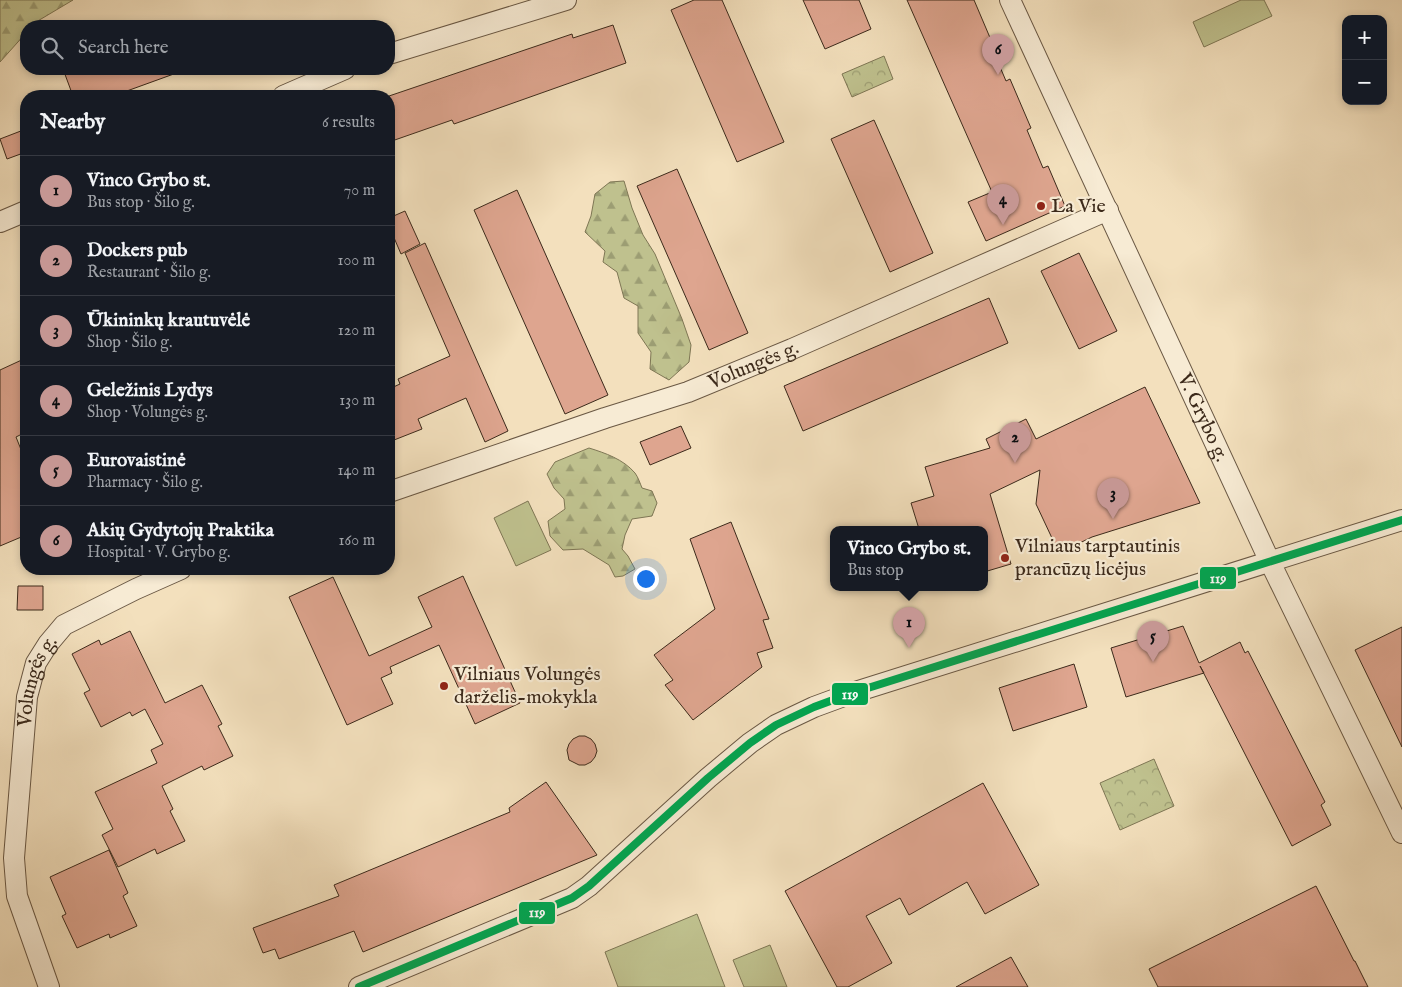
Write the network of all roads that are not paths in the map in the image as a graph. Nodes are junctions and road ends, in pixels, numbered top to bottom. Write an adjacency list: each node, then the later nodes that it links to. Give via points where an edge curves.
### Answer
1 (566, 0): 3 (street)
2 (1010, 0): 6 (street, V. Grybo g.)
3 (395, 52)
4 (331, 75): 5 (street)
5 (297, 90)
6 (1108, 210): 9 (street, Volungės g., via 688,392); 11 (street, V. Grybo g.)
7 (20, 214): 8 (street)
8 (0, 222)
9 (395, 490)
10 (1402, 520): 11 (street)
11 (1270, 562): 13 (street, V. Grybo g.); 15 (street, via 814,707 776,725 750,743 572,898)
12 (168, 575): 14 (street, Volungės g., via 64,625 36,663 26,697 14,858 17,896)
13 (1402, 833)
14 (49, 987)
15 (359, 987)

